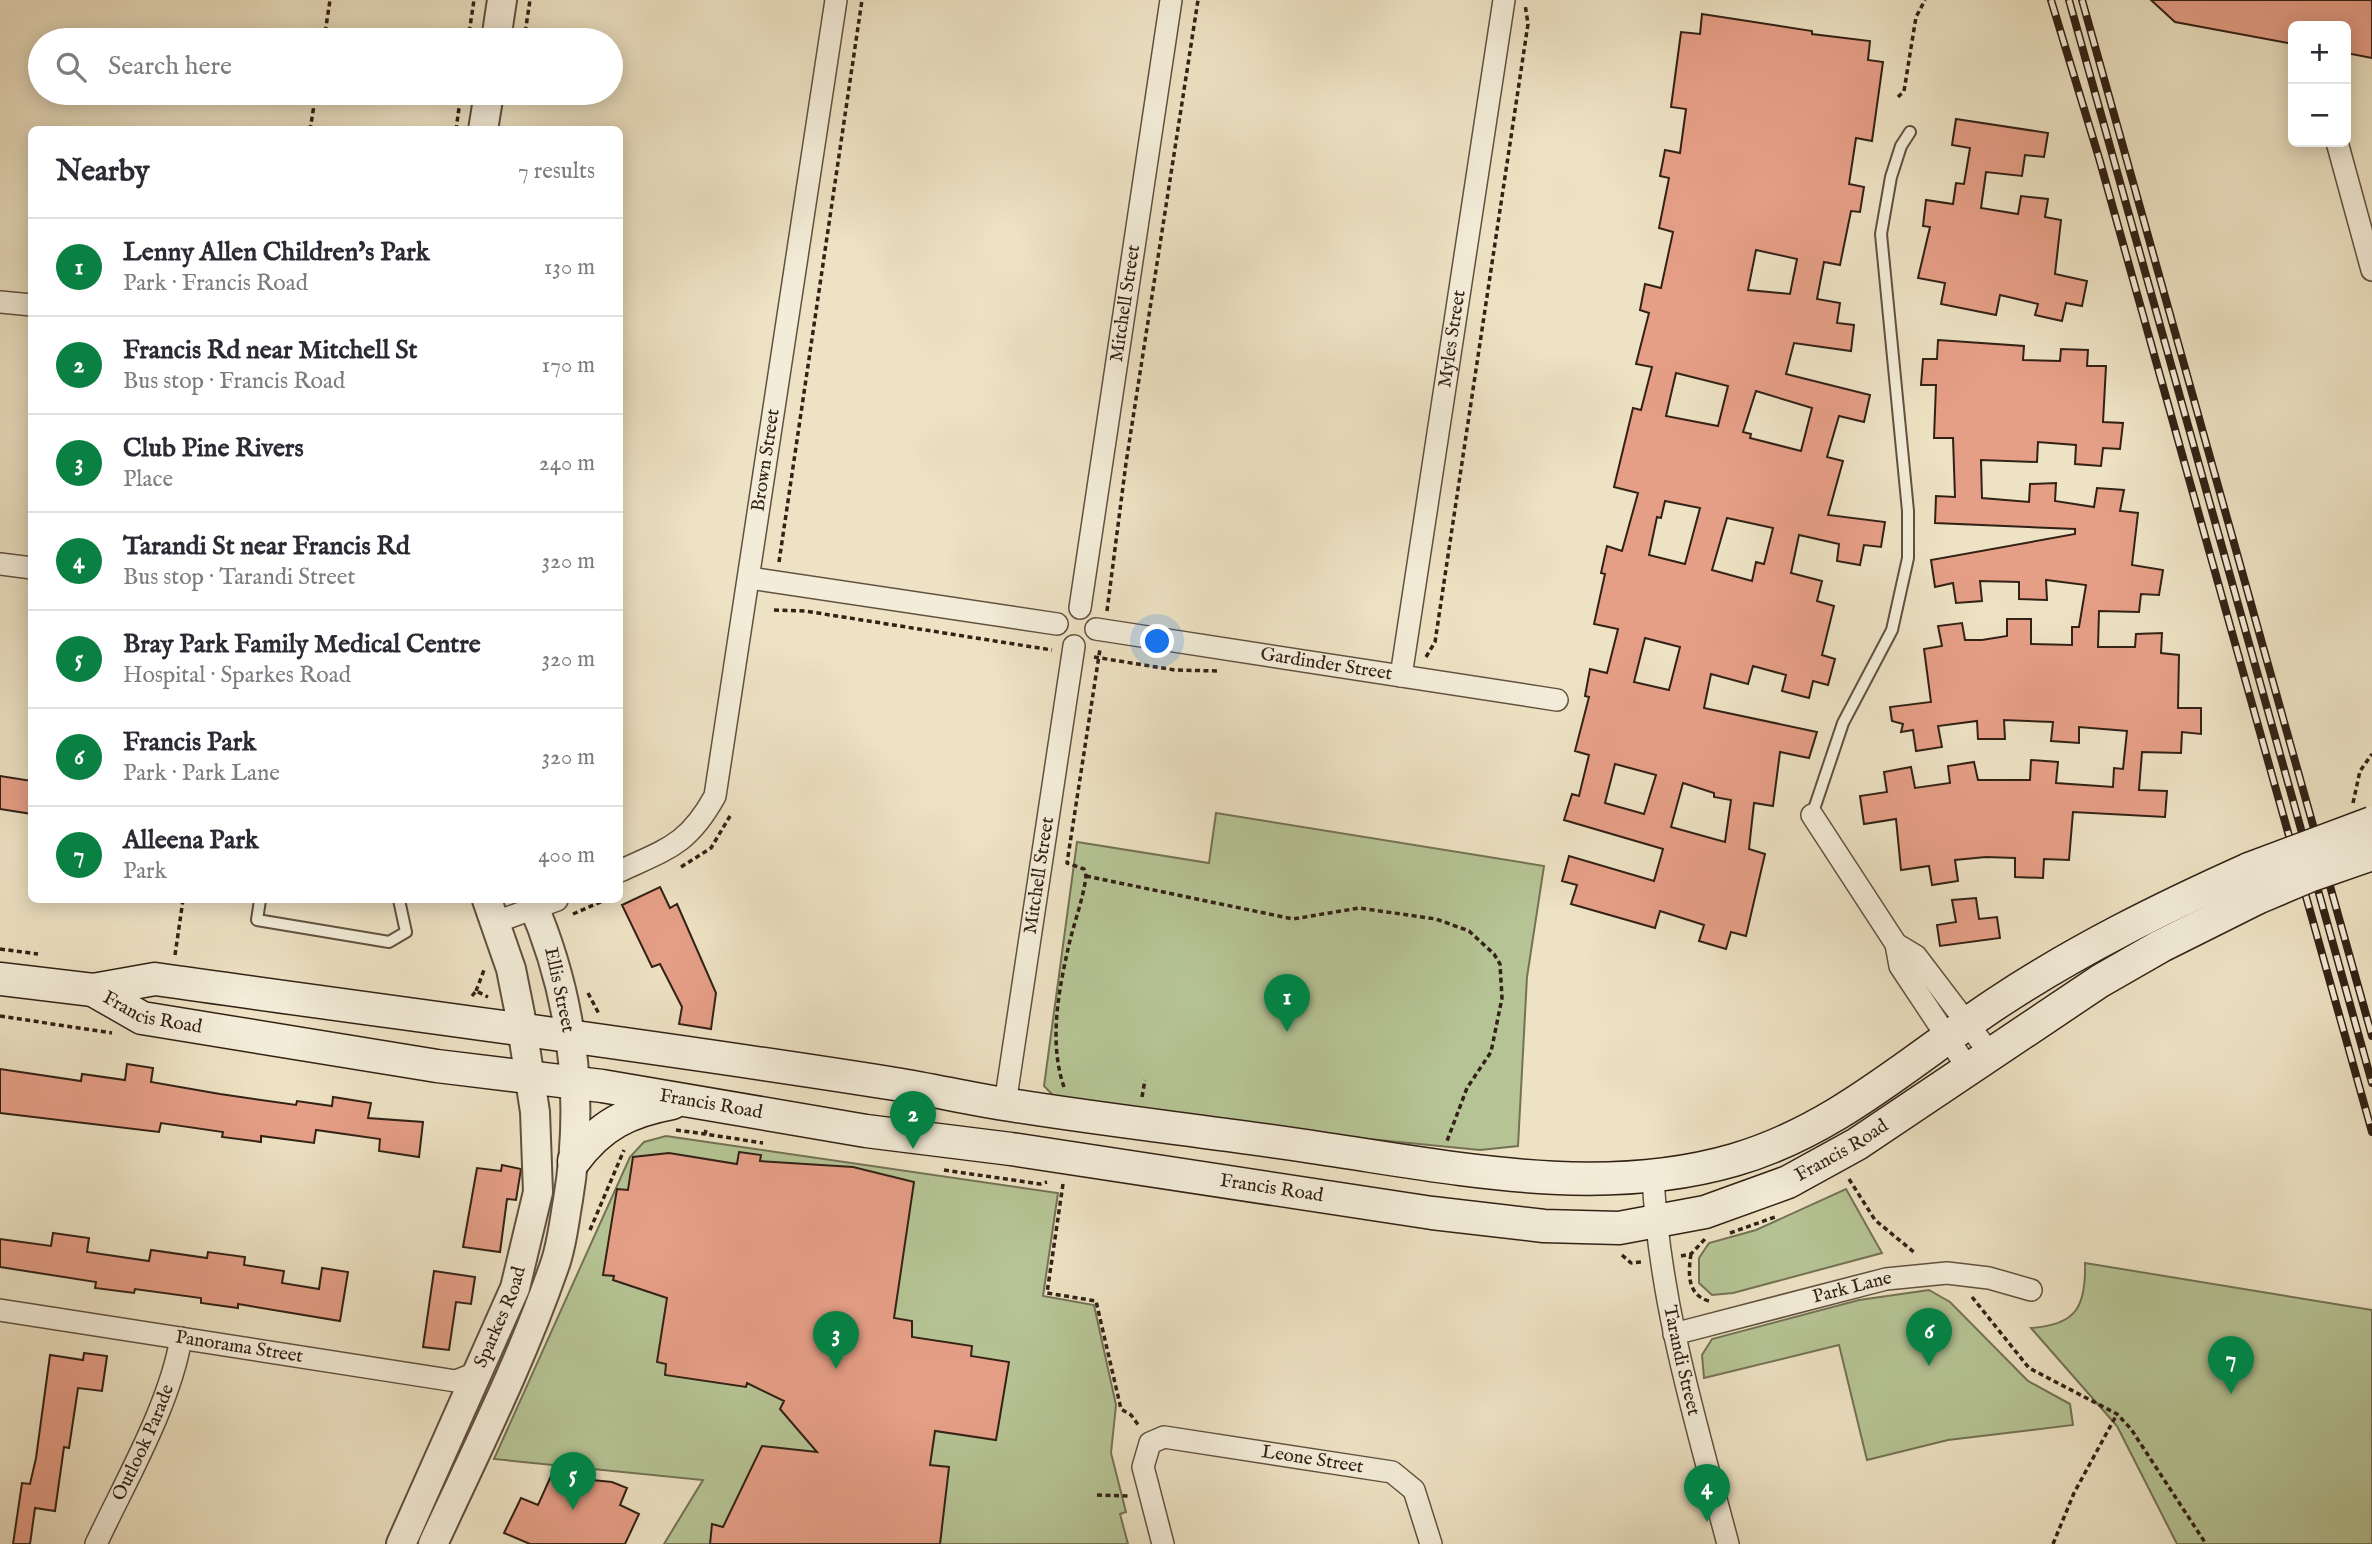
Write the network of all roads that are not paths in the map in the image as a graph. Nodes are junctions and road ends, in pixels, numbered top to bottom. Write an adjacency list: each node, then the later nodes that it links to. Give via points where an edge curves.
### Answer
1 (502, 0): 5 (street)
2 (836, 0): 15 (street, Brown Street)
3 (1171, 0): 16 (street, Mitchell Street)
4 (1504, 0): 20 (street, Myles Street)
5 (498, 28)
6 (487, 105): 7 (street)
7 (484, 126)
8 (1910, 132): 22 (lane, via 1891,177 1881,234 1908,511 1908,558 1892,630 1843,723)
9 (2338, 147): 10 (street)
10 (2372, 270)
11 (0, 302): 12 (street)
12 (28, 305)
13 (0, 564): 14 (street)
14 (28, 568)
15 (749, 578): 17 (street); 25 (street, Brown Street, via 715,796 694,831)
16 (1080, 608): 17 (street, via 1068,609); 18 (street, via 1090,613)
17 (1057, 624): 19 (street, via 1063,641)
18 (1100, 630): 19 (street); 20 (street, Gardinder Street)
19 (1073, 650): 40 (street, Mitchell Street)
20 (1409, 677): 21 (street, Gardinder Street)
21 (1557, 700)
22 (1812, 815): 34 (street, via 1896,944 1900,966)
23 (2372, 823): 26 (main road, Francis Road, bridge)
24 (2372, 854): 26 (main road, Francis Road, bridge, via 2309,876)
25 (623, 870)
26 (2253, 884): 34 (main road, Francis Road, via 2105,937); 36 (main road, Francis Road)
27 (260, 903): 28 (lane, via 257,920 390,942 405,932)
28 (400, 903)
29 (541, 903): 30 (street); 35 (street, Ellis Street)
30 (491, 911): 33 (street, via 511,969)
31 (0, 979): 32 (main road, Francis Road)
32 (93, 990): 33 (main road, Francis Road, via 155,979); 37 (main road, Francis Road, via 142,1018 437,1066)
33 (522, 1029): 35 (main road, Francis Road); 37 (street)
34 (1958, 1031): 36 (street); 42 (main road, Francis Road, via 1878,1090 1768,1149)
35 (569, 1035): 38 (street, Ellis Street); 40 (main road, Francis Road)
36 (1980, 1063): 43 (main road, Francis Road, via 1857,1144 1788,1182 1705,1212)
37 (528, 1076): 38 (main road, Francis Road); 48 (street, Sparkes Road, via 535,1112 538,1192 515,1288)
38 (576, 1083): 39 (main road, Francis Road); 41 (street, Sparkes Road)
39 (687, 1100): 41 (main road, via 613,1121 592,1138); 43 (main road, Francis Road, via 866,1131 1496,1221 1583,1228)
40 (1005, 1104): 42 (main road, Francis Road, via 1443,1167 1567,1178)
41 (575, 1161): 51 (street, Sparkes Road, via 555,1266 508,1382)
42 (1653, 1176): 43 (street, Tarandi Street)
43 (1656, 1223): 46 (street, Tarandi Street)
44 (2031, 1290): 46 (street, Park Lane, via 1947,1273 1886,1279)
45 (0, 1310): 47 (street, Panorama Street)
46 (1674, 1334): 54 (street, Tarandi Street)
47 (181, 1338): 48 (street, Panorama Street, via 456,1381); 49 (street, Outlook Parade, via 166,1393)
48 (476, 1373): 50 (street, Sparkes Road)
49 (96, 1544)
50 (401, 1544)
51 (433, 1544)
52 (1163, 1544): 53 (street, Leone Street, via 1143,1467 1150,1443 1164,1437 1392,1472 1413,1490)
53 (1431, 1544)
54 (1728, 1544)

